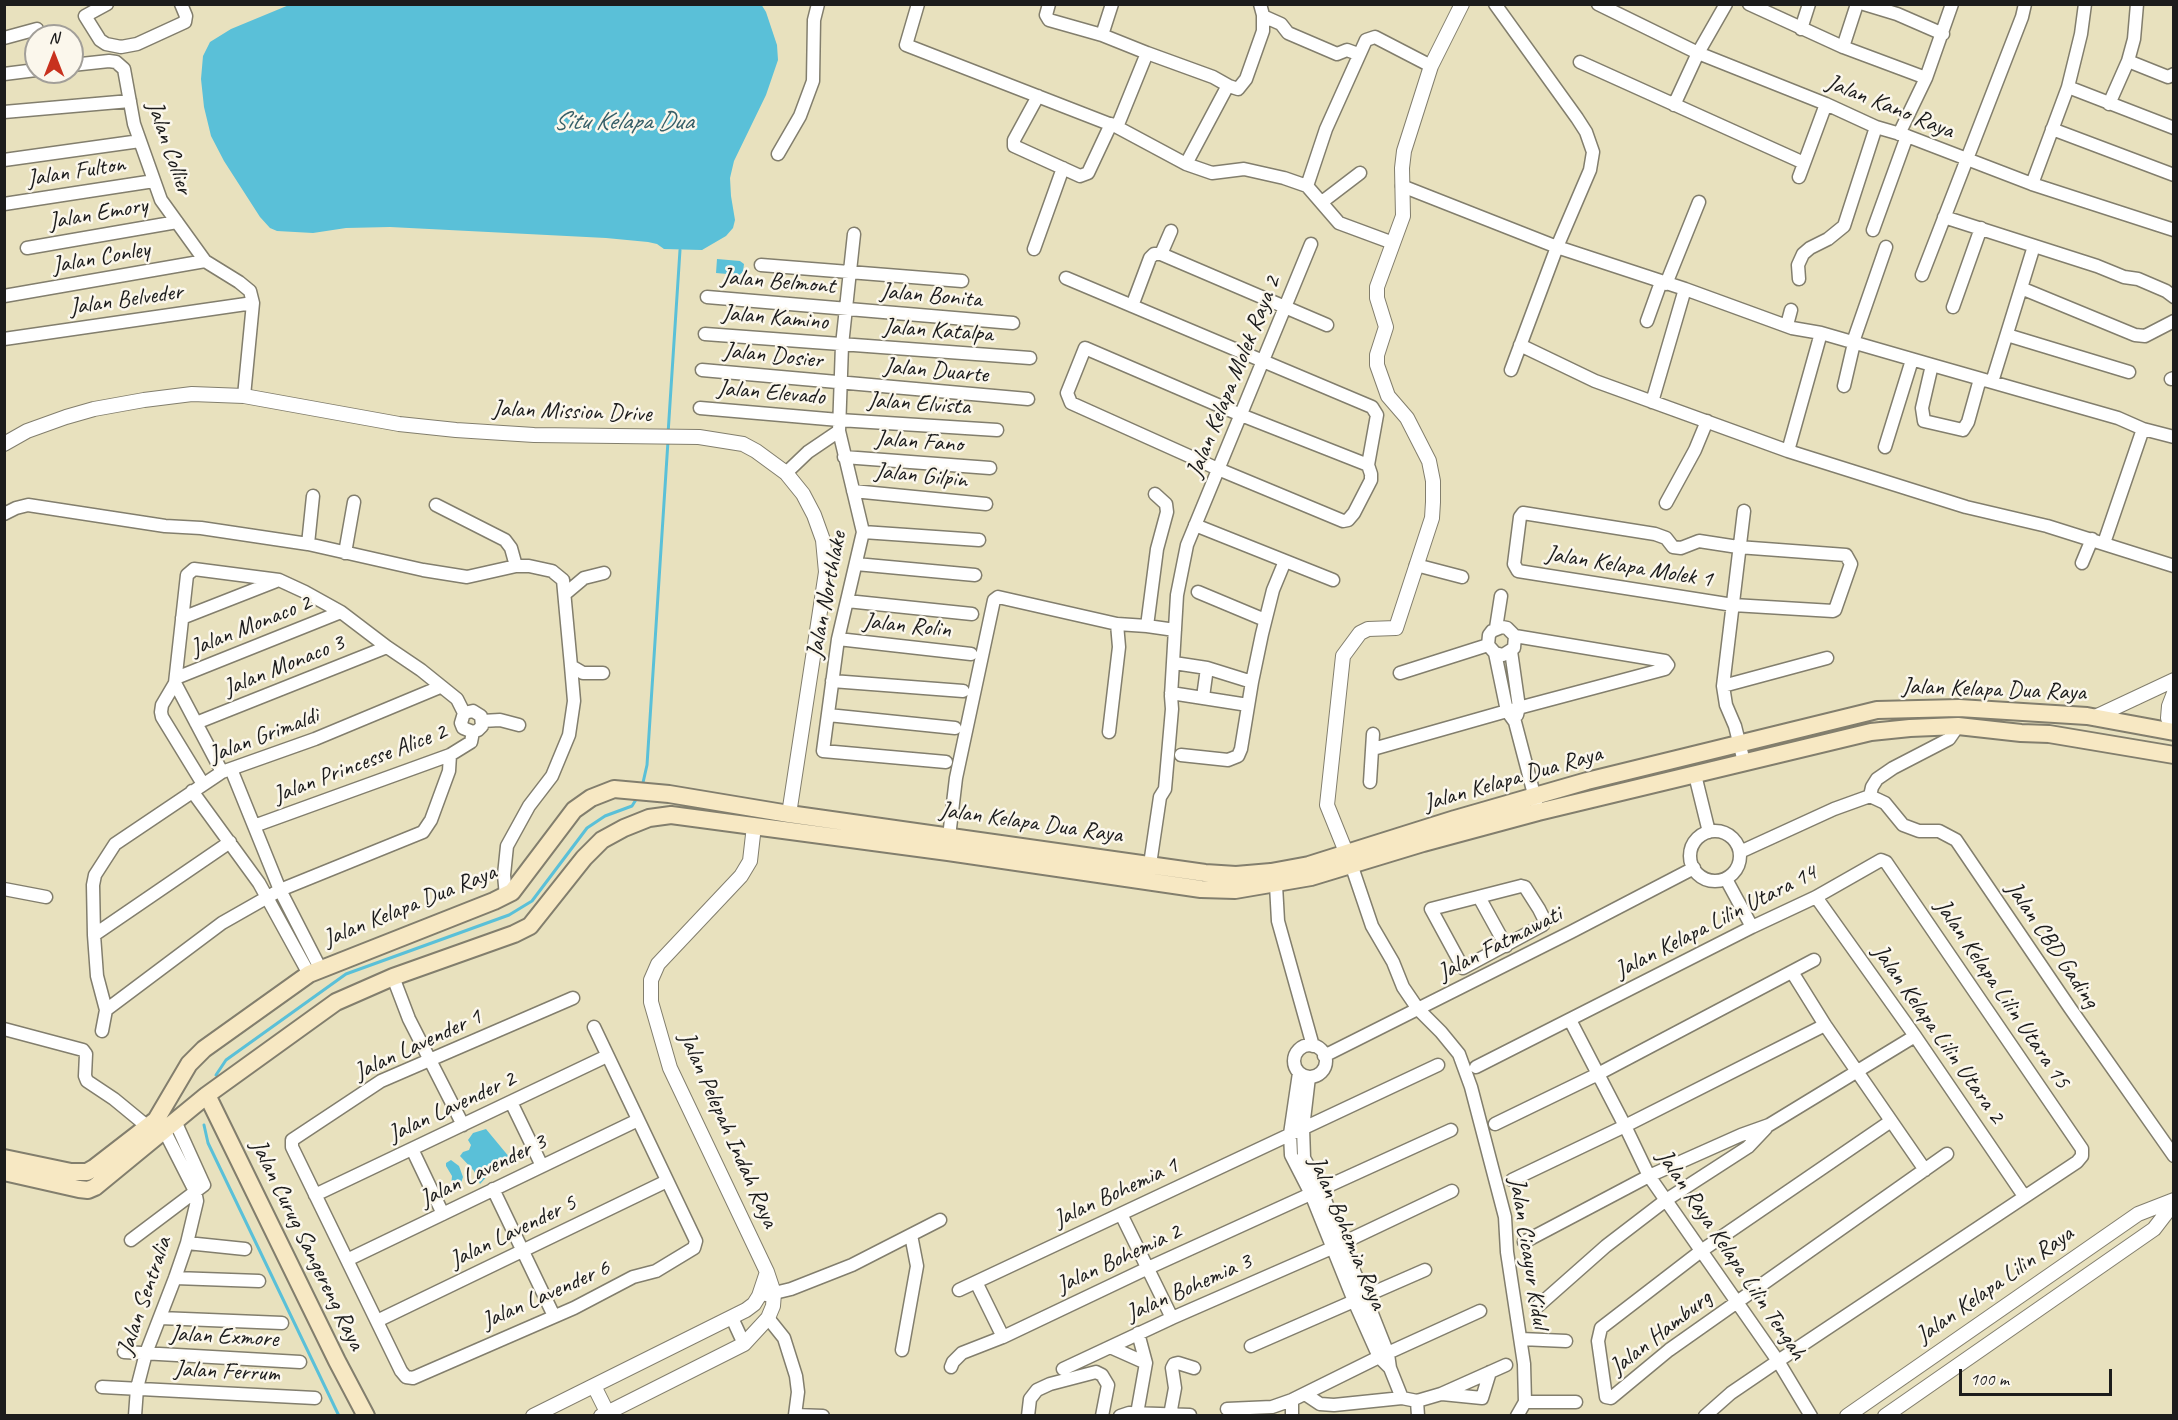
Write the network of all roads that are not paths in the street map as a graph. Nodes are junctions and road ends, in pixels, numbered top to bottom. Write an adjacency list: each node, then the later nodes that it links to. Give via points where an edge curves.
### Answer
1 (108, 4): 2 (street, via 85,16 100,40 121,47 137,44 185,22)
2 (182, 4)
3 (818, 4): 52 (street, via 813,81 800,116)
4 (918, 4): 40 (street, via 906,45)
5 (1049, 4): 23 (street, via 1049,20)
6 (1112, 4): 23 (street)
7 (1462, 4): 33 (street)
8 (1495, 4): 79 (street, via 1577,118 1592,147 1590,170)
9 (1598, 4): 28 (street, Jalan Kano Raya)
10 (1726, 4): 28 (street)
11 (1809, 4): 21 (street)
12 (1857, 4): 26 (street)
13 (1864, 4): 19 (street)
14 (1952, 4): 24 (street)
15 (2025, 4): 54 (street)
16 (2085, 4): 39 (street)
17 (2137, 4): 30 (street)
18 (1754, 6): 21 (street)
19 (1899, 9): 24 (street)
20 (1261, 10): 29 (street, via 1288,33 1337,54 1347,50); 38 (street, via 1263,31 1246,79 1239,89)
21 (1802, 30): 26 (street)
22 (24, 33): 25 (street)
23 (1102, 34): 27 (street)
24 (1943, 34): 37 (street)
25 (4, 38)
26 (1843, 47): 37 (street)
27 (1147, 53): 38 (street); 46 (street)
28 (1698, 53): 42 (street, Jalan Kano Raya); 44 (street)
29 (1358, 54): 33 (street, via 1366,40 1375,37); 63 (street)
30 (2128, 61): 36 (street, via 2168,77); 43 (street)
31 (1580, 62): 44 (street)
32 (84, 64): 41 (street, Jalan Collier, via 116,62 127,76)
33 (1431, 66): 64 (street, via 1403,157)
34 (24, 72): 35 (street)
35 (4, 74)
36 (2174, 74)
37 (1926, 78): 50 (street)
38 (1229, 86): 56 (street)
39 (2068, 87): 43 (street); 49 (street)
40 (1038, 96): 46 (street); 57 (street, via 1013,143)
41 (130, 101): 45 (street); 51 (street, Jalan Collier)
42 (1826, 104): 47 (street, Jalan Kano Raya); 55 (street)
43 (2109, 104): 48 (street)
44 (1674, 105): 55 (street)
45 (4, 112)
46 (1114, 126): 56 (street); 57 (street, via 1087,174 1080,176)
47 (1876, 127): 50 (street, Jalan Kano Raya); 88 (street, via 1844,226 1803,254 1798,265)
48 (2174, 128)
49 (2052, 129): 59 (street); 62 (street)
50 (1903, 135): 54 (street, Jalan Kano Raya); 72 (street)
51 (140, 141): 53 (street); 61 (street, Jalan Collier)
52 (778, 154)
53 (4, 160)
54 (1966, 160): 62 (street, Jalan Kano Raya); 68 (street)
55 (1804, 163): 60 (street)
56 (1186, 164): 63 (street, via 1216,173 1244,169)
57 (1063, 168): 81 (street)
58 (1360, 173): 65 (street)
59 (2174, 175)
60 (1799, 177)
61 (154, 181): 67 (street, Jalan Fulton); 69 (street, Jalan Collier, via 161,200)
62 (2032, 184): 70 (street, Jalan Kano Raya)
63 (1307, 186): 65 (street)
64 (1402, 186): 75 (street, via 1402,216); 79 (street)
65 (1322, 202): 75 (street, via 1339,223)
66 (1699, 202): 90 (street)
67 (4, 204)
68 (1944, 217): 71 (street); 86 (street)
69 (177, 222): 80 (street, Jalan Emory); 83 (street, Jalan Collier)
70 (2173, 226)
71 (1982, 228): 78 (street); 99 (street)
72 (1873, 230)
73 (1171, 231): 82 (street)
74 (854, 234): 85 (street, Jalan Northlake)
75 (1393, 243): 161 (street, via 1376,291 1386,327 1377,361 1386,392 1407,418 1431,470 1432,518)
76 (1311, 244): 98 (street, Jalan Kelapa Molek Raya 2)
77 (1886, 246): 111 (street)
78 (2034, 246): 91 (street); 95 (street, via 2138,279)
79 (1557, 247): 90 (street); 113 (street)
80 (27, 248)
81 (1034, 249)
82 (1161, 254): 97 (street, via 1150,258); 98 (street)
83 (205, 261): 93 (street, Jalan Conley); 96 (street, Jalan Collier, via 246,287)
84 (761, 266): 85 (street)
85 (850, 273): 89 (street); 100 (street, Jalan Northlake)
86 (1922, 276)
87 (1066, 278): 97 (street)
88 (1799, 279)
89 (962, 281)
90 (1664, 283): 92 (street); 102 (street)
91 (2021, 288): 103 (street, via 2135,335 2145,336); 109 (street)
92 (1685, 289): 106 (street); 126 (street)
93 (4, 296)
94 (707, 297): 100 (street, Jalan Belmont)
95 (2174, 297)
96 (253, 303): 110 (street, Jalan Belveder); 124 (street)
97 (1132, 306): 116 (street)
98 (1285, 307): 105 (street); 116 (street, Jalan Kelapa Molek Raya 2)
99 (1953, 307)
100 (846, 310): 104 (street, Jalan Bonita); 112 (street, Jalan Northlake)
101 (1791, 310): 106 (street)
102 (1647, 321)
103 (2174, 321)
104 (1013, 324)
105 (1327, 325)
106 (1787, 325): 107 (street)
107 (1821, 333): 111 (street); 136 (street)
108 (705, 334): 112 (street, Jalan Kamino)
109 (2007, 335): 120 (street); 121 (street)
110 (4, 339)
111 (1853, 342): 115 (street); 123 (street)
112 (843, 345): 114 (street, Jalan Katalpa); 122 (street, Jalan Northlake)
113 (1520, 345): 119 (street); 126 (street, via 1595,381)
114 (1030, 358)
115 (1912, 360): 117 (street); 135 (street)
116 (1263, 361): 128 (street, Jalan Kelapa Molek Raya 2); 138 (street, via 1372,406 1376,417)
117 (1932, 365): 121 (street); 121 (street, via 1922,408 1924,421 1963,430)
118 (702, 370): 122 (street, Jalan Dosier)
119 (1511, 370)
120 (2129, 372)
121 (1986, 381): 131 (street, via 2118,418)
122 (840, 384): 125 (street, Jalan Duarte); 130 (street, Jalan Northlake)
123 (1844, 386)
124 (244, 396): 134 (street, Jalan Mission Drive, via 192,394 94,409); 141 (street, Jalan Mission Drive, via 399,424 456,430 725,440 742,444)
125 (1028, 399)
126 (1652, 402): 129 (street)
127 (700, 408): 130 (street, Jalan Elevado)
128 (1241, 415): 138 (street); 140 (street, Jalan Kelapa Molek Raya 2); 140 (street, via 1085,348 1067,393 1071,403)
129 (1707, 421): 136 (street); 146 (street)
130 (839, 426): 132 (street, Jalan Elvista); 137 (street, Jalan Northlake); 141 (street)
131 (2143, 429): 133 (street); 154 (street)
132 (997, 430)
133 (2174, 437)
134 (4, 444)
135 (1885, 447)
136 (1788, 451): 154 (street, via 1966,507)
137 (844, 457): 139 (street, Jalan Fano); 142 (street, Jalan Northlake)
138 (1368, 465): 140 (street, via 1371,480 1346,521)
139 (990, 468)
140 (1218, 469): 151 (street, Jalan Kelapa Molek Raya 2)
141 (786, 473): 235 (street, Jalan Mission Drive, via 814,515 823,540 825,572)
142 (853, 491): 147 (street, Jalan Gilpin); 152 (street, Jalan Northlake)
143 (1155, 494): 179 (street, via 1165,503 1167,512 1157,549)
144 (313, 496): 155 (street)
145 (354, 502): 157 (street)
146 (1666, 503)
147 (986, 504)
148 (436, 505): 162 (street, via 505,540)
149 (1744, 511): 156 (street)
150 (4, 514): 155 (street, via 28,505)
151 (1195, 525): 158 (street); 181 (street, Jalan Kelapa Molek Raya 2, via 1181,571)
152 (863, 532): 153 (street); 160 (street, Jalan Northlake)
153 (979, 540)
154 (2098, 541): 159 (street); 163 (street)
155 (308, 544): 157 (street)
156 (1738, 548): 173 (street); 173 (street, Jalan Kelapa Molek 1, via 1846,555 1851,564 1835,610 1830,612); 173 (street, Jalan Kelapa Molek 1, via 1700,541 1673,547 1666,538 1655,534 1523,513 1514,564 1518,571)
157 (345, 553): 162 (street, via 467,577)
158 (1286, 561): 168 (street); 177 (street)
159 (2082, 563)
160 (856, 564): 165 (street); 172 (street, Jalan Northlake)
161 (1416, 565): 166 (street); 243 (street, via 1396,628 1360,633 1343,656 1327,805)
162 (516, 566): 170 (street, via 552,571 563,580)
163 (2174, 566)
164 (604, 573): 170 (street, via 584,578)
165 (975, 575)
166 (1462, 577)
167 (279, 580): 174 (street); 176 (street); 176 (street, via 194,569 187,575)
168 (1334, 580)
169 (1198, 592): 177 (street)
170 (565, 594): 190 (street)
171 (1501, 596): 180 (street)
172 (847, 601): 175 (street); 183 (street, Jalan Northlake)
173 (1733, 605): 198 (street)
174 (341, 612): 184 (street); 195 (street, Jalan Monaco 2)
175 (972, 614)
176 (182, 618): 195 (street)
177 (1265, 620): 197 (street)
178 (1117, 624): 179 (street); 217 (street, via 1119,647); 241 (street, via 1015,600 994,600 956,778)
179 (1147, 626): 181 (street)
180 (1496, 628): 182 (street, via 1507,628); 185 (street, via 1489,635)
181 (1175, 630): 189 (street, Jalan Kelapa Molek Raya 2)
182 (1515, 636): 186 (street); 205 (street, via 1665,661 1668,665 1665,669)
183 (838, 639): 187 (street, Jalan Rolin); 196 (street, Jalan Northlake)
184 (387, 647): 199 (street); 211 (street, Jalan Monaco 3)
185 (1491, 649): 186 (street, via 1503,655); 192 (street); 205 (street)
186 (1511, 651): 205 (street)
187 (971, 654)
188 (1827, 658): 198 (street)
189 (1174, 663): 191 (street); 202 (street, Jalan Kelapa Molek Raya 2)
190 (571, 666): 193 (street, via 583,673); 251 (street, via 574,701 569,735 552,776 529,806 507,846)
191 (1207, 668): 197 (street); 203 (street)
192 (1400, 673)
193 (603, 674)
194 (2174, 680): 209 (street)
195 (175, 681): 211 (street); 231 (street, via 161,714)
196 (832, 681): 200 (street); 207 (street, Jalan Northlake)
197 (1252, 682): 204 (street)
198 (1723, 686): 221 (street)
199 (440, 687): 206 (street, via 457,699); 228 (street, Jalan Grimaldi, via 315,739)
200 (963, 691)
201 (2174, 693): 214 (street, via 2168,718)
202 (1171, 695): 203 (street); 246 (street, Jalan Kelapa Molek Raya 2, via 1173,709 1164,789)
203 (1203, 697): 204 (street)
204 (1248, 705): 224 (street, via 1238,756 1228,760)
205 (1513, 709): 222 (street); 234 (street)
206 (464, 713): 210 (street, via 478,712); 216 (street, via 461,723)
207 (828, 715): 215 (street); 226 (street, Jalan Northlake, via 824,751)
208 (2053, 715): 209 (main road, Jalan Kelapa Dua Raya); 220 (main road); 221 (main road, Jalan Kelapa Dua Raya, via 1959,708 1877,710)
209 (2095, 717): 218 (main road, Jalan Kelapa Dua Raya)
210 (482, 721): 212 (street); 216 (street, via 482,726)
211 (196, 723): 228 (street)
212 (519, 725)
213 (1958, 726): 220 (main road, Jalan Kelapa Dua Raya); 227 (main road, Jalan Kelapa Dua Raya, via 1871,732); 233 (street, via 1949,739 1877,779)
214 (2174, 727)
215 (956, 728)
216 (473, 732): 223 (street, Jalan Princesse Alice 2, via 471,742)
217 (1109, 732)
218 (2174, 732)
219 (1373, 734): 222 (street)
220 (2049, 734): 225 (main road, Jalan Kelapa Dua Raya)
221 (1740, 744): 227 (street); 234 (main road, Jalan Kelapa Dua Raya)
222 (1373, 749): 230 (street)
223 (450, 755): 238 (street, Jalan Princesse Alice 2); 250 (street, via 448,771 423,832)
224 (1181, 755)
225 (2174, 756)
226 (946, 762)
227 (1744, 762): 229 (main road, Jalan Kelapa Dua Raya)
228 (226, 770): 231 (street, Jalan Grimaldi); 238 (street)
229 (1695, 776): 234 (main road, Jalan Kelapa Dua Raya); 239 (street)
230 (1370, 782)
231 (197, 787): 240 (street); 257 (street, Jalan Grimaldi, via 115,844 95,875)
232 (672, 795): 235 (main road, Jalan Kelapa Dua Raya); 236 (main road); 251 (main road, Jalan Kelapa Dua Raya, via 614,789 591,798 574,810)
233 (1870, 796): 242 (street); 297 (street, Jalan CBD Gading, via 1885,803 1903,825 1919,831 1939,831 1956,840)
234 (1536, 804): 243 (main road, Jalan Kelapa Dua Raya)
235 (789, 814): 241 (main road, Jalan Kelapa Dua Raya)
236 (671, 815): 237 (main road, Jalan Kelapa Dua Raya); 264 (main road, Jalan Kelapa Dua Raya, via 641,821 602,840 530,926)
237 (754, 825): 241 (main road, Jalan Kelapa Dua Raya); 329 (street, Jalan Pelepah Indah Raya, via 750,861 741,876 658,964 651,981 651,1002 670,1068)
238 (254, 826): 250 (street)
239 (1709, 832): 242 (street, via 1725,833); 245 (street, via 1694,844 1690,856)
240 (230, 842): 253 (street); 257 (street)
241 (948, 844): 246 (main road, Jalan Kelapa Dua Raya)
242 (1740, 852): 247 (street, via 1738,868)
243 (1349, 859): 246 (main road, Jalan Kelapa Dua Raya, via 1236,875); 248 (main road, Jalan Kelapa Dua Raya, via 1311,877); 266 (street, Jalan Cicayur Kidul, via 1372,926)
244 (1881, 860): 255 (street, Jalan Kelapa Lilin Utara 14); 312 (street, Jalan Kelapa Lilin Utara 15, via 2082,1149 2078,1162)
245 (1694, 868): 247 (street, via 1708,880); 260 (street, Jalan Fatmawati)
246 (1148, 873): 248 (main road, Jalan Kelapa Dua Raya, via 1202,889)
247 (1726, 879): 256 (street)
248 (1276, 885): 274 (street, via 1278,921)
249 (4, 889): 252 (street)
250 (280, 890): 253 (street); 262 (street)
251 (506, 896): 262 (main road, Jalan Kelapa Dua Raya)
252 (46, 897)
253 (268, 897): 262 (street); 267 (street, via 222,923)
254 (1479, 897): 258 (street, via 1525,887 1544,919 1542,925); 259 (street); 259 (street, via 1431,909 1463,968)
255 (1816, 897): 256 (street, Jalan Kelapa Lilin Utara 14); 273 (street, Jalan Kelapa Lilin Utara 2)
256 (1752, 927): 268 (street, Jalan Kelapa Lilin Utara 14)
257 (94, 935): 267 (street, via 97,976)
258 (1524, 937): 259 (street); 260 (street)
259 (1506, 946)
260 (1533, 951): 266 (street, Jalan Fatmawati)
261 (1814, 960): 263 (street)
262 (314, 971): 290 (main road, Jalan Kelapa Dua Raya, via 195,1058 156,1120)
263 (1792, 972): 269 (street); 281 (street)
264 (393, 977): 277 (street); 283 (main road, Jalan Kelapa Dua Raya, via 336,1002)
265 (573, 998): 277 (street, Jalan Lavender 1)
266 (1418, 1009): 276 (street, Jalan Fatmawati); 351 (street, Jalan Cicayur Kidul, via 1459,1054 1472,1087 1505,1217)
267 (106, 1010): 272 (street)
268 (1570, 1020): 279 (street, Jalan Kelapa Lilin Utara 14); 281 (street, Jalan Raya Kelapa Lilin Tengah)
269 (1825, 1025): 280 (street); 291 (street)
270 (594, 1028): 275 (street)
271 (4, 1029): 290 (street, via 83,1050 87,1081)
272 (102, 1031)
273 (1915, 1036): 280 (street); 312 (street, Jalan Kelapa Lilin Utara 2)
274 (1313, 1046): 276 (street); 282 (street, via 1303,1047 1296,1054 1294,1064)
275 (608, 1056): 284 (street, Jalan Lavender 2); 285 (street)
276 (1324, 1056): 282 (street, via 1326,1061 1319,1074)
277 (428, 1059): 288 (street); 311 (street, Jalan Lavender 1, via 381,1081 292,1140)
278 (1438, 1065): 292 (street, Jalan Bohemia 1)
279 (1476, 1067)
280 (1858, 1072): 286 (street); 289 (street)
281 (1598, 1074): 287 (street); 291 (street, Jalan Raya Kelapa Lilin Tengah)
282 (1304, 1075): 292 (street, Jalan Bohemia Raya); 294 (street, Jalan Bohemia Raya)
283 (207, 1095): 290 (main road, Jalan Kelapa Dua Raya); 386 (main road, Jalan Curug Sangereng Raya)
284 (511, 1102): 288 (street, Jalan Lavender 2); 299 (street)
285 (638, 1120): 299 (street, Jalan Lavender 3); 305 (street)
286 (1890, 1120): 300 (street); 325 (street)
287 (1495, 1124)
288 (463, 1125): 295 (street, Jalan Lavender 2)
289 (1769, 1125): 303 (street); 313 (street, via 1748,1147)
290 (162, 1126): 302 (main road, Jalan Kelapa Dua Raya); 307 (main road, Jalan Kelapa Dua Raya, via 101,1183); 308 (street, Jalan Sentralia, via 204,1185)
291 (1625, 1126): 303 (street, Jalan Raya Kelapa Lilin Tengah); 304 (street)
292 (1303, 1128): 294 (street, Jalan Bohemia 1); 310 (street, Jalan Bohemia Raya, via 1304,1158)
293 (1451, 1130): 310 (street, Jalan Bohemia 2)
294 (1290, 1134): 310 (street, Jalan Bohemia Raya, via 1294,1165); 316 (street, Jalan Bohemia 1)
295 (411, 1149): 311 (street, Jalan Lavender 2); 315 (street)
296 (1947, 1154): 300 (street, Jalan Hamburg)
297 (2174, 1156)
298 (4, 1158): 302 (main road)
299 (542, 1166): 306 (street, Jalan Lavender 3)
300 (1925, 1170): 338 (street, Jalan Hamburg)
301 (4, 1172): 307 (main road)
302 (87, 1172): 307 (main road)
303 (1649, 1176): 313 (street, Jalan Raya Kelapa Lilin Tengah); 320 (street)
304 (1512, 1180)
305 (667, 1181): 324 (street, Jalan Lavender 5); 341 (street, Jalan Lavender 6, via 696,1241 694,1248 656,1271 633,1277)
306 (493, 1189): 315 (street, Jalan Lavender 3); 324 (street)
307 (88, 1190)
308 (195, 1191): 319 (street); 321 (street, Jalan Sentralia)
309 (1452, 1191): 322 (street, Jalan Bohemia 3)
310 (1316, 1192): 322 (street, Jalan Bohemia Raya); 327 (street, Jalan Bohemia 2)
311 (315, 1195): 326 (street)
312 (2024, 1196): 361 (street)
313 (1666, 1200): 325 (street, Jalan Raya Kelapa Lilin Tengah); 339 (street)
314 (2170, 1208): 349 (street, Jalan Kelapa Lilin Raya, via 2138,1214); 357 (street, Jalan Kelapa Lilin Raya, via 2154,1229)
315 (442, 1214): 326 (street, Jalan Lavender 3)
316 (1121, 1214): 327 (street); 332 (street, Jalan Bohemia 1)
317 (940, 1220): 318 (street)
318 (911, 1235): 334 (street, via 852,1265); 356 (street, via 917,1266)
319 (131, 1240)
320 (1524, 1242)
321 (187, 1243): 323 (street); 330 (street, Jalan Sentralia)
322 (1337, 1245): 336 (street, Jalan Bohemia Raya); 337 (street, Jalan Bohemia Raya); 345 (street, Jalan Bohemia 3)
323 (245, 1249)
324 (522, 1251): 341 (street); 346 (street, Jalan Lavender 5)
325 (1701, 1251): 338 (street, Jalan Raya Kelapa Lilin Tengah); 338 (street, Jalan Hamburg, via 1601,1328 1598,1341 1606,1397 1611,1398)
326 (347, 1260): 346 (street)
327 (1148, 1268): 345 (street); 350 (street, Jalan Bohemia 2)
328 (1425, 1270): 336 (street)
329 (768, 1272): 334 (street, Jalan Pelepah Indah Raya); 335 (street)
330 (175, 1278): 331 (street); 342 (street, Jalan Sentralia)
331 (259, 1281)
332 (976, 1282): 333 (street, Jalan Bohemia 1); 350 (street)
333 (959, 1290)
334 (774, 1293): 335 (street); 344 (street, Jalan Pelepah Indah Raya)
335 (759, 1296): 343 (street, via 754,1304)
336 (1365, 1296): 337 (street); 360 (street, Jalan Bohemia Raya)
337 (1353, 1301): 354 (street); 360 (street, Jalan Bohemia Raya)
338 (1736, 1302): 361 (street, Jalan Raya Kelapa Lilin Tengah)
339 (1537, 1307)
340 (1480, 1311): 360 (street)
341 (554, 1316): 346 (street, Jalan Lavender 6, via 413,1378 401,1371)
342 (160, 1318): 347 (street); 359 (street, Jalan Sentralia)
343 (732, 1318): 353 (street); 369 (street)
344 (768, 1318): 353 (street, Jalan Pelepah Indah Raya); 388 (street, via 784,1338 796,1376 795,1414)
345 (1172, 1318): 348 (street, Jalan Bohemia 3)
346 (376, 1321)
347 (282, 1323)
348 (1138, 1334): 355 (street, Jalan Bohemia 3); 363 (street)
349 (1965, 1334): 357 (street); 397 (street, Jalan Kelapa Lilin Raya)
350 (1003, 1336): 365 (street, Jalan Bohemia 2, via 962,1353)
351 (1521, 1339): 352 (street); 378 (street, Jalan Cicayur Kidul)
352 (1566, 1341)
353 (744, 1344): 382 (street, Jalan Pelepah Indah Raya)
354 (1251, 1346)
355 (1110, 1347): 363 (street); 367 (street, Jalan Bohemia 3)
356 (902, 1350)
357 (1978, 1351): 398 (street, Jalan Kelapa Lilin Raya)
358 (124, 1352): 359 (street, Jalan Exmore)
359 (146, 1353): 362 (street, Jalan Exmore); 371 (street, Jalan Sentralia)
360 (1384, 1356): 372 (street); 375 (street, Jalan Bohemia Raya)
361 (1778, 1361): 395 (street); 396 (street, Jalan Raya Kelapa Lilin Tengah)
362 (300, 1362)
363 (1146, 1363): 380 (street)
364 (1506, 1365): 368 (street)
365 (951, 1367)
366 (1194, 1368): 383 (street, via 1174,1364)
367 (1063, 1369)
368 (1490, 1372): 373 (street); 373 (street, via 1482,1398)
369 (594, 1386): 382 (street); 387 (street)
370 (102, 1387): 371 (street, Jalan Ferrum)
371 (137, 1388): 374 (street, Jalan Ferrum); 385 (street, Jalan Sentralia)
372 (1305, 1394): 375 (street, via 1320,1404 1334,1405); 376 (street)
373 (1441, 1394): 377 (street)
374 (315, 1398)
375 (1402, 1398): 377 (street)
376 (1292, 1400): 381 (street, via 1272,1407); 392 (street)
377 (1417, 1401): 393 (street)
378 (1525, 1402): 379 (street); 394 (street)
379 (1576, 1402)
380 (1138, 1408)
381 (1227, 1409)
382 (604, 1414)
383 (1170, 1414): 384 (street); 391 (street)
384 (1190, 1414)
385 (135, 1416)
386 (366, 1416)
387 (533, 1416)
388 (823, 1416)
389 (1028, 1416): 390 (street, via 1030,1399 1037,1390 1096,1372 1108,1385)
390 (1102, 1416)
391 (1120, 1416)
392 (1292, 1416)
393 (1418, 1416)
394 (1517, 1416)
395 (1705, 1416)
396 (1812, 1416)
397 (1847, 1416)
398 (1885, 1416)

